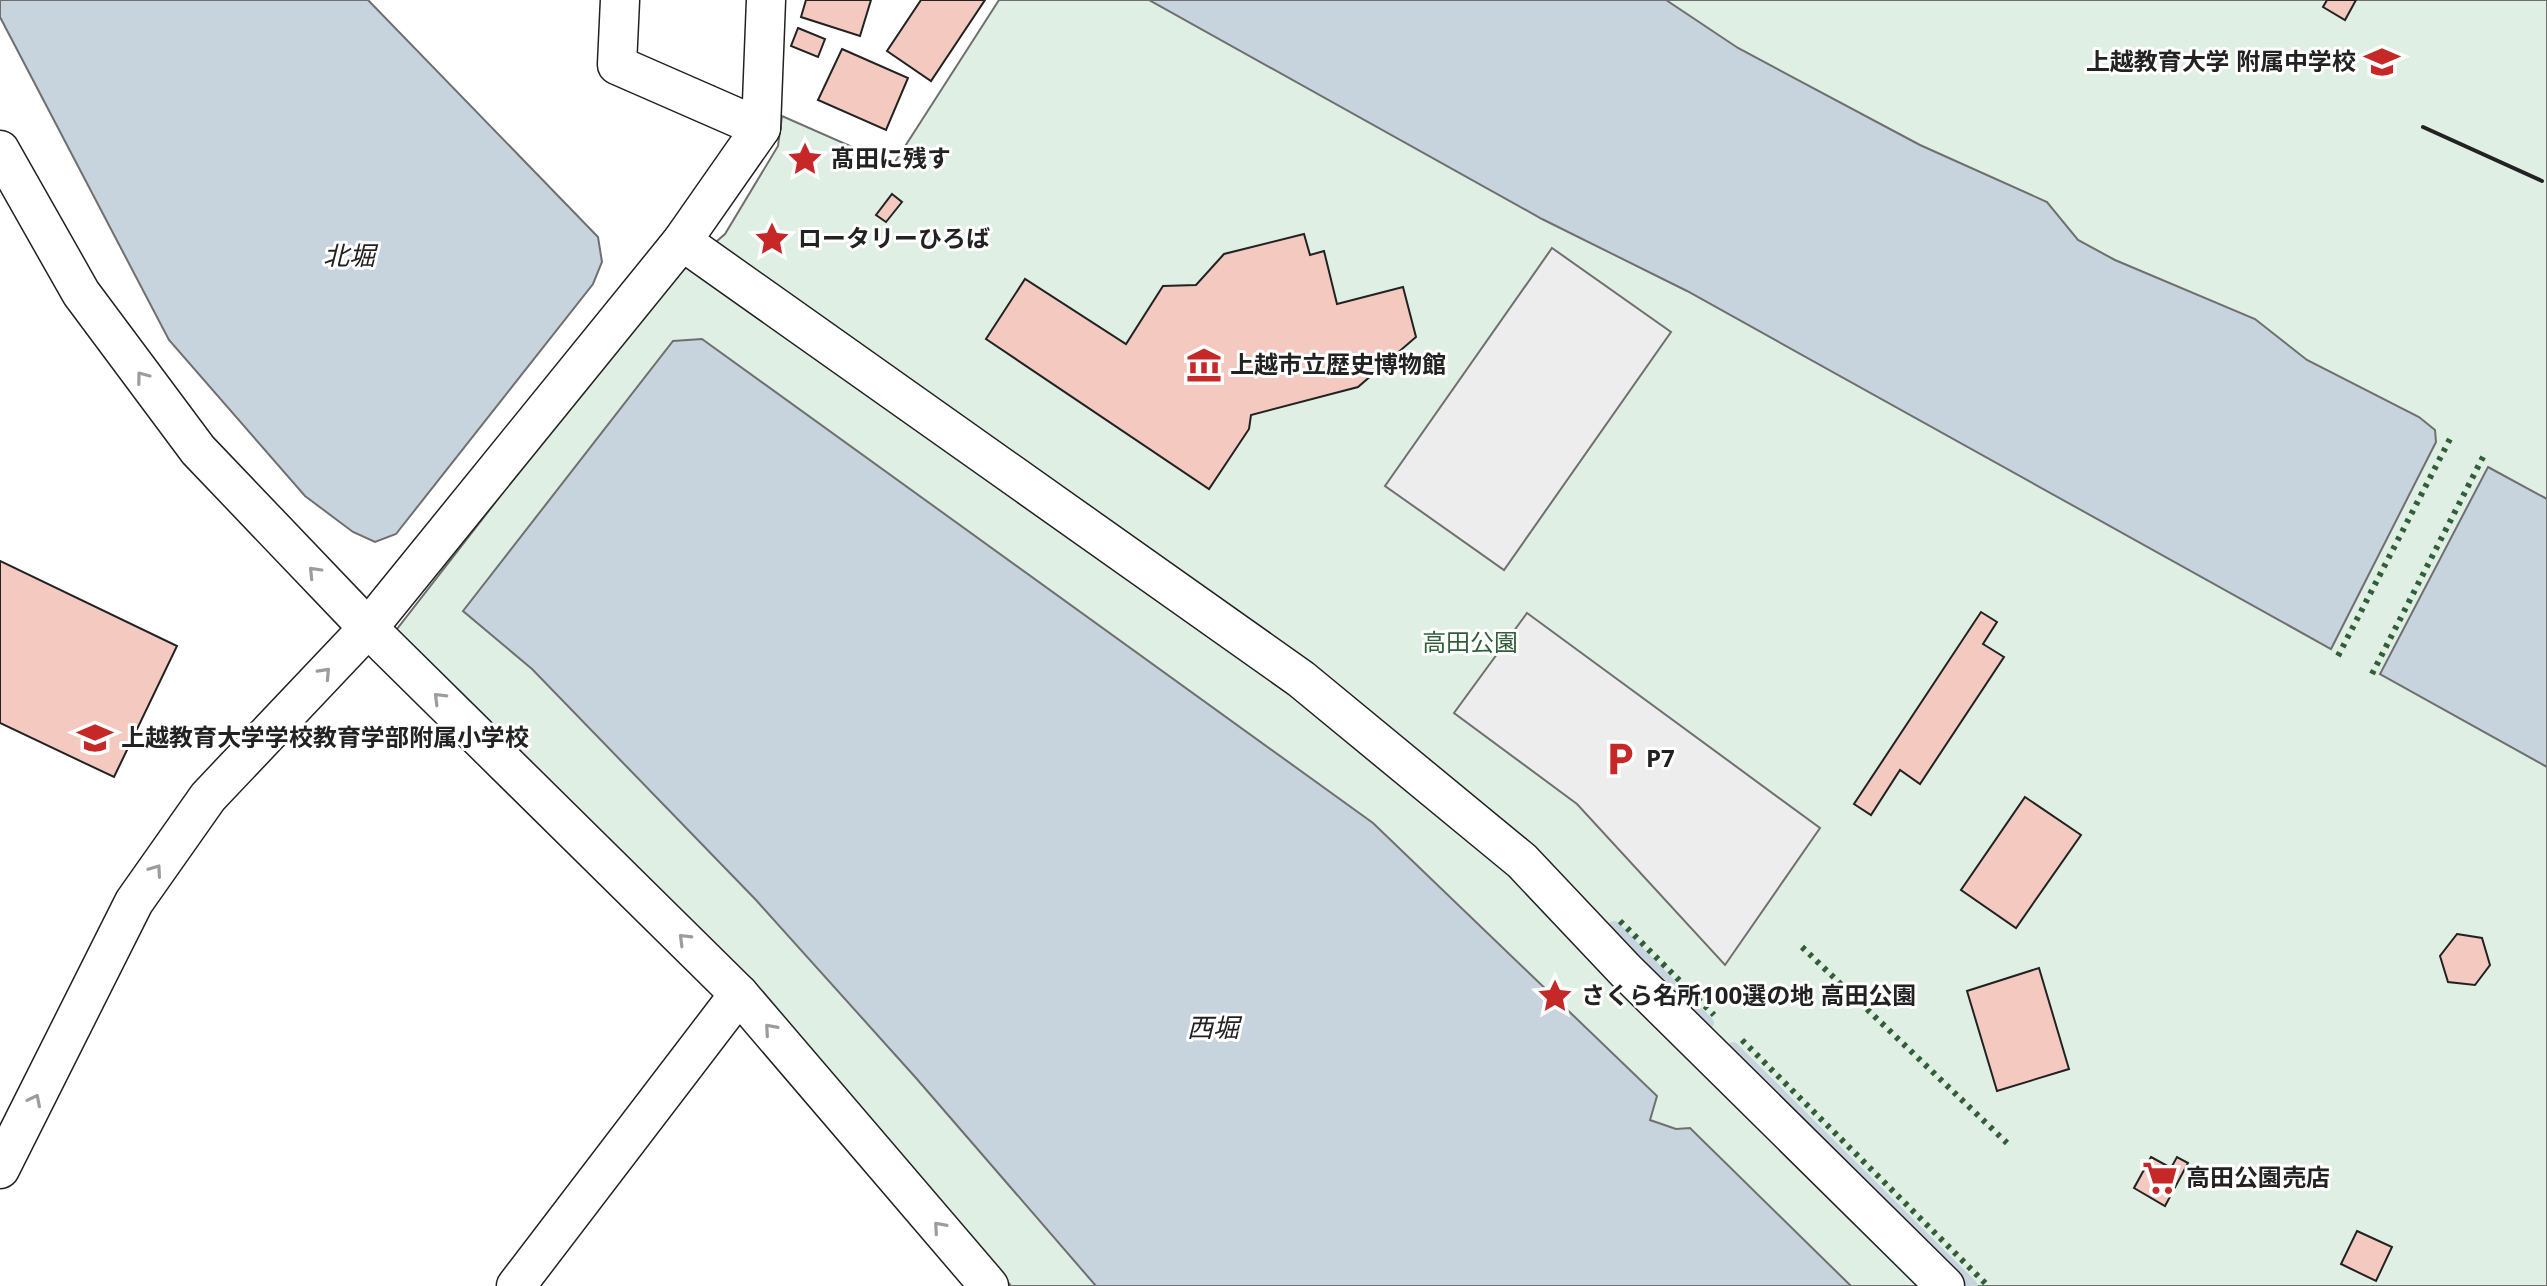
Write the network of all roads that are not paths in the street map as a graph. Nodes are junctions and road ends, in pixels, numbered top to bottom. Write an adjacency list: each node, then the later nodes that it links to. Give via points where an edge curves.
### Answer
1 (620, 0): 3 (street, via 617,65)
2 (766, 0): 3 (street)
3 (761, 128): 5 (street)
4 (0, 150): 6 (street, one-way to 4, via 180,428 81,293)
5 (682, 241): 6 (street); 11 (street, via 1301,679 1522,861)
6 (368, 628): 7 (street, one-way to 6); 8 (street, one-way to 6, via 134,902 208,797)
7 (739, 994): 9 (street); 10 (street, one-way to 7)
8 (0, 1169)
9 (516, 1286)
10 (989, 1286)
11 (1945, 1286)

